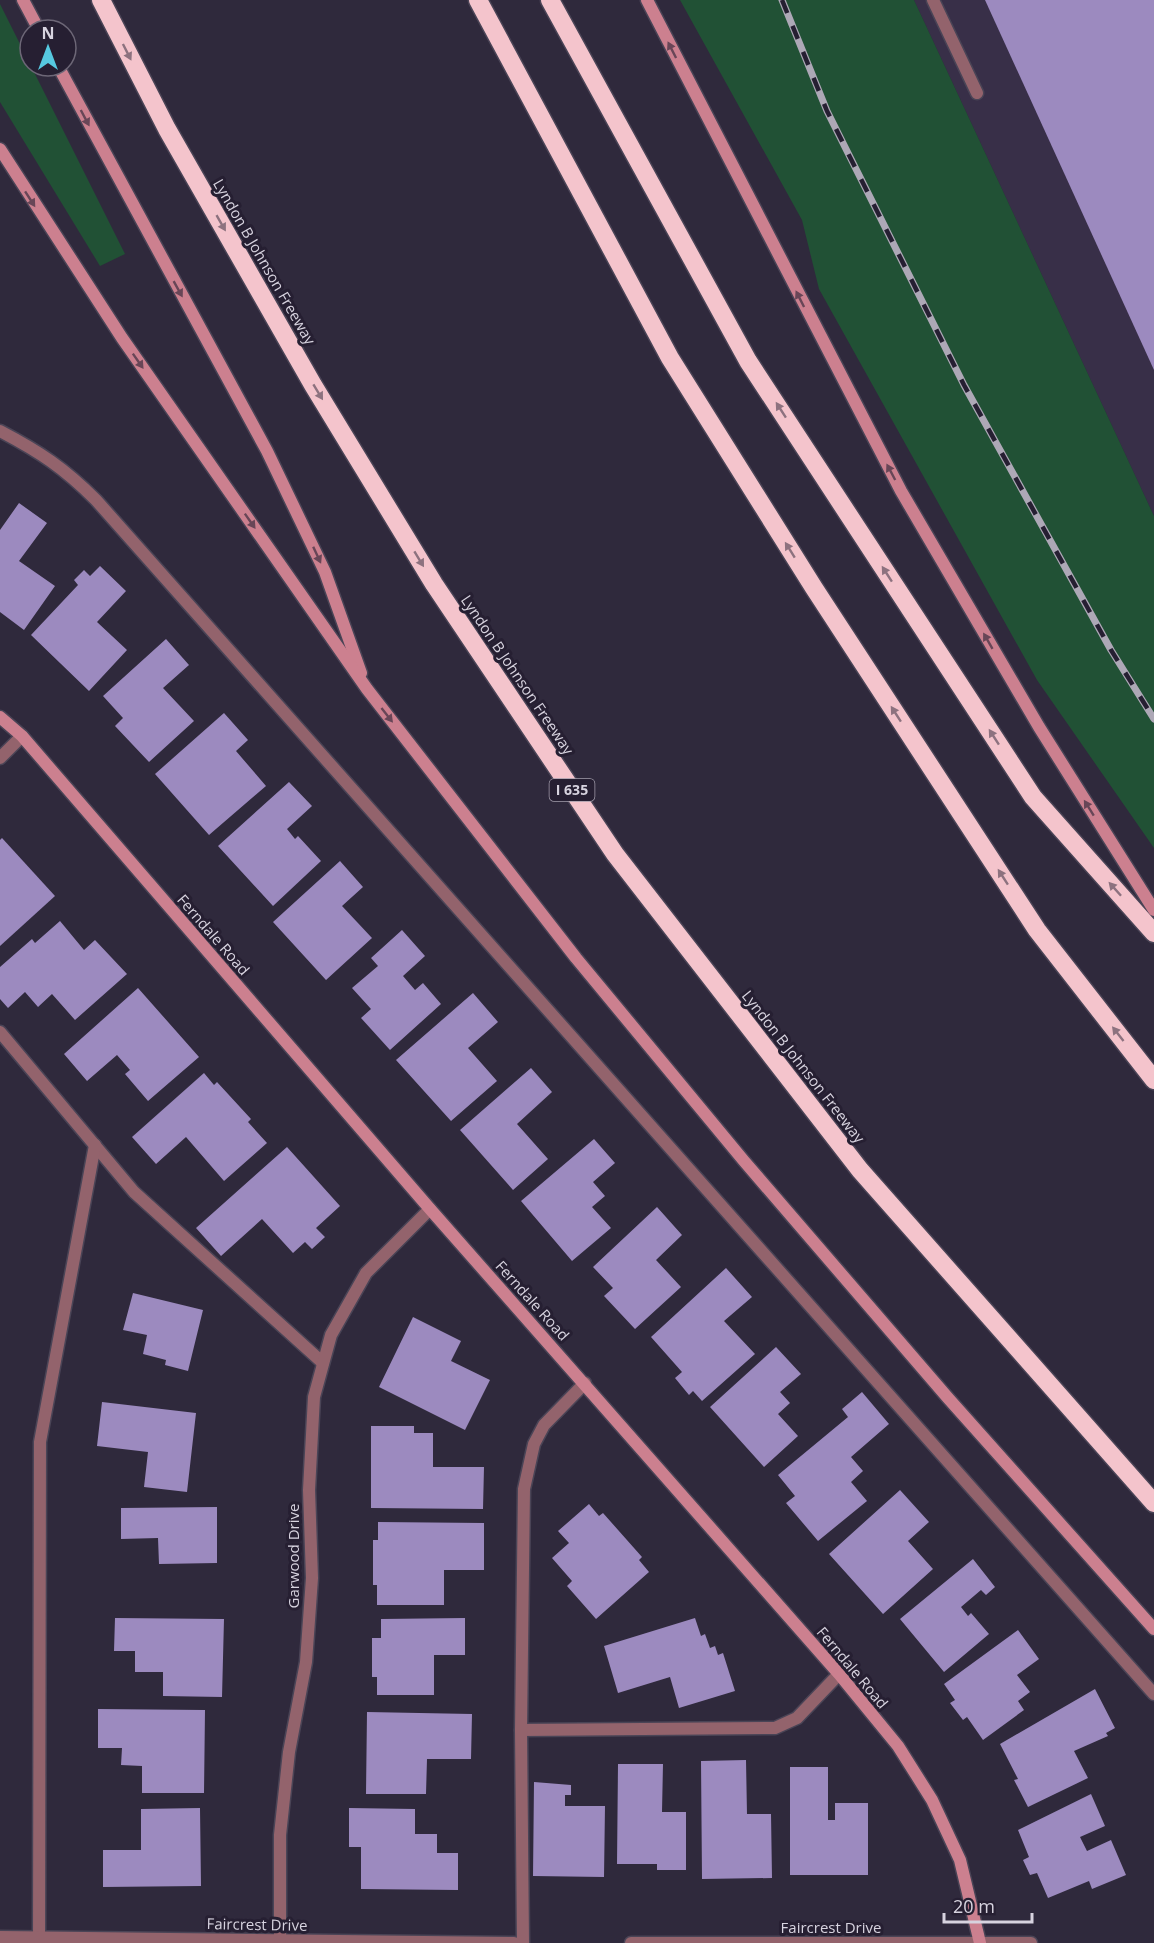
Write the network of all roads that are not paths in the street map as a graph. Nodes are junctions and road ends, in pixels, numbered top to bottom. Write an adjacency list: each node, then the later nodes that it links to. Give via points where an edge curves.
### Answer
1 (23, 0): 7 (main road)
2 (101, 0): 24 (highway, Lyndon B Johnson Freeway / I 635, one-way to 24, via 167,129 313,385 434,584 615,854 860,1170)
3 (478, 0): 19 (highway, one-way to 3, via 1037,930 670,358)
4 (550, 0): 17 (highway, one-way to 4, via 1033,797 748,361)
5 (647, 0): 16 (main road, one-way to 5, via 1039,727 901,491)
6 (933, 0): 9 (street)
7 (33, 18)
8 (64, 78): 12 (main road, one-way to 12, via 267,451 325,572)
9 (977, 93)
10 (0, 149): 12 (main road, one-way to 12, via 122,338)
11 (0, 431): 27 (street, via 67,471 96,500)
12 (367, 689): 25 (main road, one-way to 25, via 576,958 744,1161)
13 (0, 717): 14 (main road, Ferndale Road)
14 (22, 736): 15 (street); 21 (main road, Ferndale Road)
15 (0, 758)
16 (1154, 910)
17 (1154, 933)
18 (0, 1032): 20 (street)
19 (1154, 1080)
20 (95, 1145): 22 (street, via 134,1192); 30 (street, via 40,1442)
21 (430, 1209): 22 (street, Garwood Drive, via 366,1273 331,1335); 23 (main road, Ferndale Road)
22 (324, 1363): 31 (street, Garwood Drive, via 314,1396 309,1490 312,1578 306,1662 289,1752 280,1835)
23 (585, 1383): 26 (main road, Ferndale Road); 28 (street, via 544,1425 534,1444 524,1490)
24 (1154, 1503)
25 (1154, 1629)
26 (840, 1674): 28 (street, via 797,1718 775,1728); 35 (main road, Ferndale Road, via 898,1746 932,1800 960,1860)
27 (1154, 1694)
28 (521, 1730): 33 (street)
29 (0, 1937): 30 (street, Faircrest Drive)
30 (39, 1940): 31 (street, Faircrest Drive)
31 (280, 1940): 32 (street, Faircrest Drive)
32 (514, 1943)
33 (523, 1943)
34 (631, 1943): 35 (street, Faircrest Drive)
35 (980, 1943): 36 (street, Faircrest Drive)
36 (1031, 1943)

